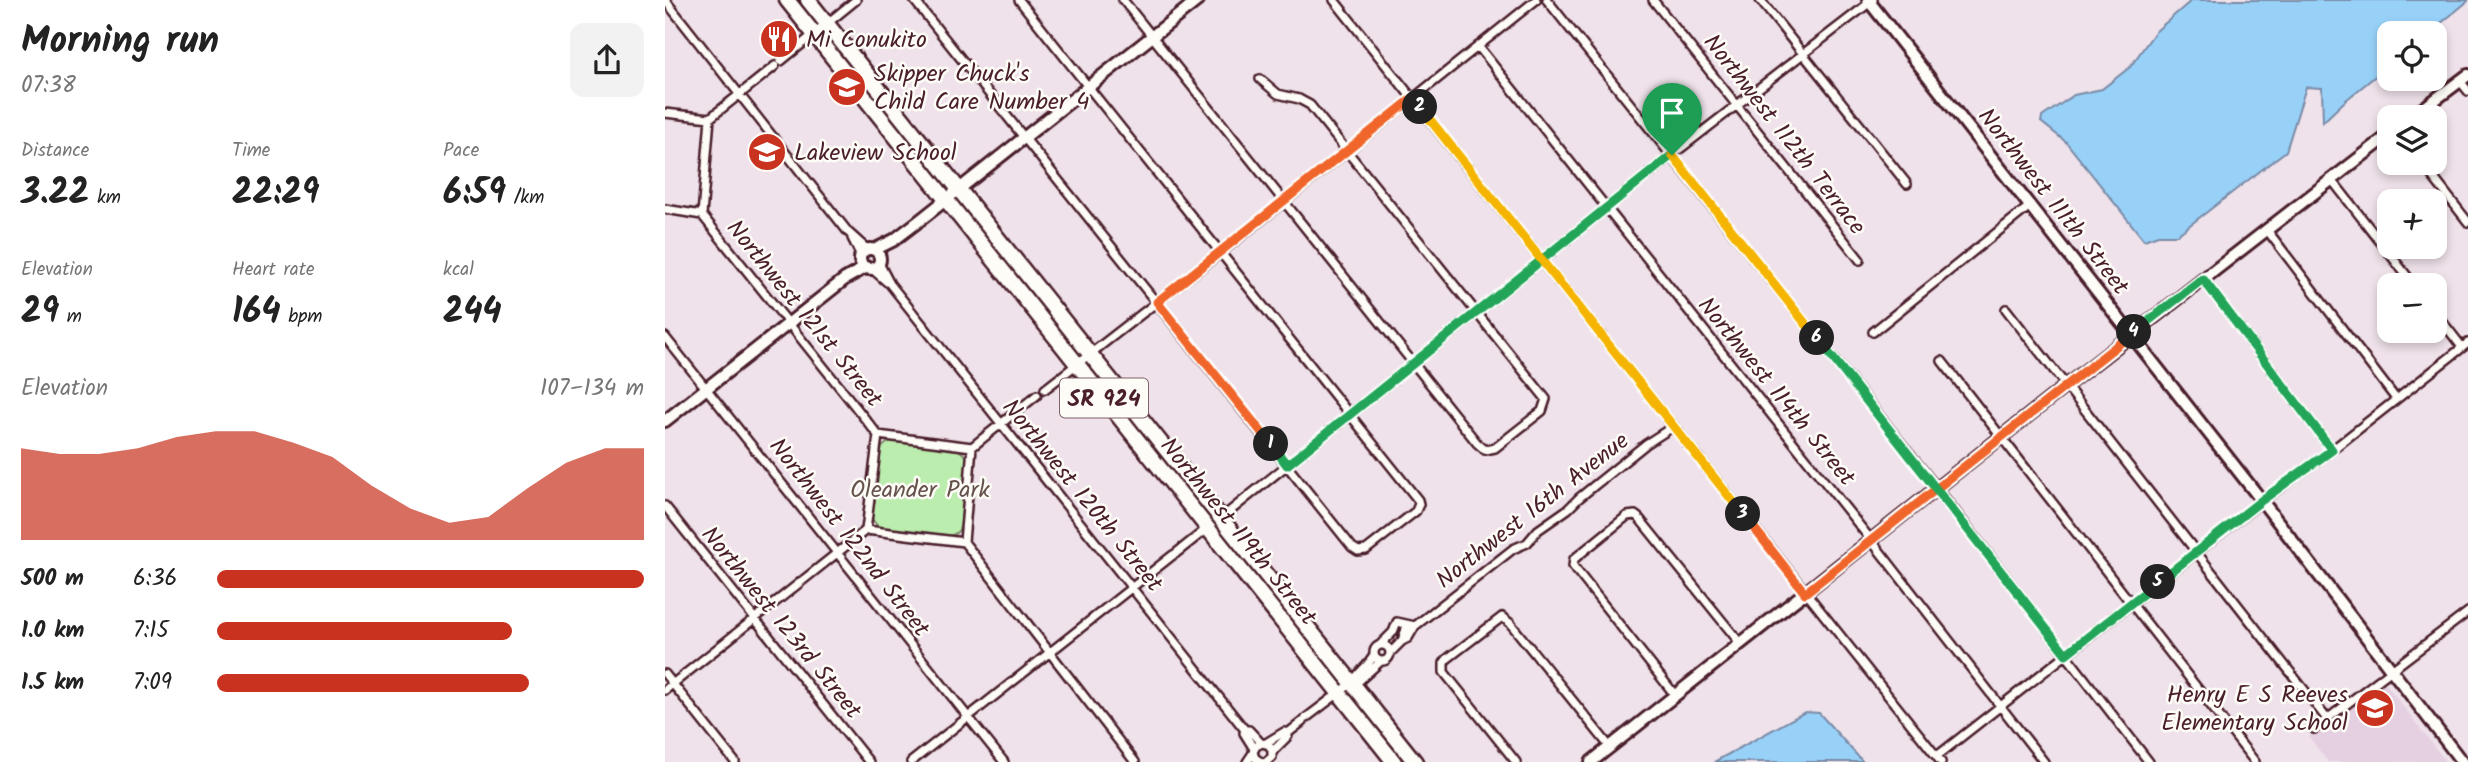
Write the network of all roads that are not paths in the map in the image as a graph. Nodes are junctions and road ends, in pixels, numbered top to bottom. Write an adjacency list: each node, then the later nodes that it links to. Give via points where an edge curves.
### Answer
1 (665, 0): 24 (street, Northwest 120th Street)
2 (787, 0): 16 (highway, Northwest 119th Street / SR 924)
3 (808, 0): 15 (highway, Northwest 119th Street / SR 924)
4 (856, 0): 15 (street)
5 (914, 0): 30 (street)
6 (1019, 0): 22 (street)
7 (1123, 0): 17 (street)
8 (1198, 0): 17 (street)
9 (1334, 0): 25 (street)
10 (1536, 0): 18 (street)
11 (1548, 0): 33 (street)
12 (1653, 0): 26 (street, Northwest 112th Terrace)
13 (1760, 0): 19 (street)
14 (1871, 1): 19 (street); 40 (street, Northwest 111th Street)
15 (827, 24): 16 (street); 37 (highway, Northwest 119th Street / SR 924)
16 (814, 34): 24 (street); 38 (highway, Northwest 119th Street / SR 924)
17 (1152, 36): 22 (street); 39 (street)
18 (1478, 46): 25 (street); 41 (street, Northwest 114th Street)
19 (1803, 54): 26 (street); 36 (street)
20 (2464, 78): 23 (street); 27 (street)
21 (1260, 79): 32 (street, via 1278,94 1310,105)
22 (1089, 86): 30 (street); 46 (street)
23 (2468, 91)
24 (740, 94): 29 (street); 47 (street, Northwest 120th Street)
25 (1413, 98): 32 (street); 49 (street)
26 (1737, 105): 33 (street); 48 (street, Northwest 112th Terrace)
27 (2428, 105)
28 (665, 113): 29 (street)
29 (710, 118): 43 (street)
30 (1024, 137): 37 (street); 52 (street)
31 (2377, 144): 35 (street)
32 (1349, 150): 39 (street); 54 (street)
33 (1672, 155): 41 (street); 79 (street)
34 (2431, 175): 44 (street)
35 (2332, 180): 45 (street); 50 (street)
36 (1907, 184)
37 (959, 189): 38 (street); 61 (highway, Northwest 119th Street / SR 924)
38 (946, 200): 47 (street); 63 (highway, Northwest 119th Street / SR 924)
39 (1285, 202): 46 (street); 64 (street)
40 (2031, 205): 57 (street); 58 (street, Northwest 111th Street)
41 (1607, 208): 49 (street); 85 (street, Northwest 114th Street)
42 (665, 209): 43 (street)
43 (702, 215): 55 (street, Northwest 121st Street)
44 (2468, 222)
45 (2267, 230): 51 (street); 69 (street)
46 (1220, 253): 52 (street); 70 (street)
47 (870, 259): 55 (street); 72 (street, Northwest 120th Street)
48 (1860, 260)
49 (1543, 261): 54 (street); 73 (street)
50 (2405, 273)
51 (2203, 279): 58 (street); 77 (street)
52 (1157, 302): 61 (street); 78 (street)
53 (2006, 309): 65 (street)
54 (1477, 314): 64 (street); 64 (street, via 1546,399 1542,411 1495,448 1485,450)
55 (788, 323): 66 (street); 74 (street, Northwest 121st Street)
56 (2447, 325): 60 (street)
57 (1873, 332)
58 (2131, 334): 65 (street); 80 (street, Northwest 111th Street)
59 (665, 337): 66 (street, Northwest 122nd Street)
60 (2465, 345): 69 (street)
61 (1090, 354): 63 (street); 82 (highway, Northwest 119th Street / SR 924)
62 (1942, 361): 75 (street)
63 (1077, 364): 67 (street); 83 (highway, Northwest 119th Street / SR 924)
64 (1414, 364): 70 (street)
65 (2067, 385): 75 (street); 87 (street)
66 (707, 389): 71 (street); 88 (street, Northwest 122nd Street)
67 (1045, 389)
68 (1037, 395): 72 (street)
69 (2396, 399): 77 (street)
70 (1350, 416): 78 (street); 78 (street, via 1419,504 1366,550 1352,547)
71 (665, 421)
72 (1002, 424): 76 (street); 89 (street, Northwest 120th Street)
73 (1674, 426): 90 (street); 94 (street, Northwest 16th Avenue, via 1527,543)
74 (879, 435): 76 (street); 84 (street)
75 (2002, 436): 79 (street); 91 (street)
76 (972, 447): 86 (street)
77 (2332, 450): 80 (street)
78 (1287, 465): 82 (street)
79 (1937, 488): 85 (street); 101 (street)
80 (2262, 500): 87 (street); 104 (street, Northwest 111th Street)
81 (665, 506): 93 (street, Northwest 123rd Street)
82 (1221, 518): 83 (street); 107 (highway, Northwest 119th Street / SR 924)
83 (1208, 528): 89 (street); 109 (highway, Northwest 119th Street / SR 924)
84 (866, 530): 86 (street); 88 (street)
85 (1871, 540): 90 (street); 111 (street, Northwest 114th Street)
86 (964, 542): 99 (street)
87 (2196, 552): 91 (street); 113 (street)
88 (838, 553): 93 (street); 112 (street, Northwest 122nd Street)
89 (1132, 588): 99 (street); 114 (street, Northwest 120th Street)
90 (1805, 593): 97 (street); 121 (street)
91 (2131, 604): 101 (street); 135 (street)
92 (2468, 612): 104 (street)
93 (755, 619): 106 (street); 123 (street, Northwest 123rd Street)
94 (1411, 626): 95 (street, Northwest 16th Avenue, via 1397,622); 96 (street, Northwest 16th Avenue, via 1408,638)
95 (1393, 632): 96 (street); 98 (street, Northwest 16th Avenue)
96 (1402, 639): 100 (street, Northwest 16th Avenue)
97 (1740, 643): 110 (street); 110 (street, via 1639,517 1627,516 1574,559 1575,570)
98 (1380, 645): 100 (street); 102 (street, Northwest 16th Avenue)
99 (1050, 652): 112 (street); 126 (street)
100 (1390, 653): 103 (street, Northwest 16th Avenue)
101 (2066, 654): 111 (street); 134 (street)
102 (1374, 655): 103 (street); 107 (street, Northwest 16th Avenue)
103 (1381, 662): 107 (street, Northwest 16th Avenue)
104 (2391, 670): 113 (street); 136 (street, Northwest 111th Street)
105 (665, 674): 106 (street)
106 (672, 683): 108 (street); 122 (street)
107 (1352, 683): 109 (street, Northwest 16th Avenue); 130 (highway, Northwest 119th Street / SR 924)
108 (665, 690)
109 (1339, 693): 116 (street, Northwest 16th Avenue); 129 (highway, Northwest 119th Street / SR 924)
110 (1675, 695): 118 (street)
111 (2001, 706): 121 (street); 133 (street, Northwest 114th Street)
112 (968, 717): 124 (street); 125 (street, Northwest 122nd Street)
113 (2327, 719): 115 (street)
114 (1245, 730): 117 (street, Northwest 120th Street); 119 (street, Northwest 120th Street)
115 (2314, 730)
116 (1288, 733): 117 (street); 120 (street, Northwest 120th Street)
117 (1263, 743): 119 (street); 120 (street, Northwest 120th Street)
118 (1610, 747): 131 (street, via 1502,617 1447,659 1444,672); 132 (street)
119 (1254, 751): 127 (street); 128 (street, Northwest 120th Street)
120 (1273, 756): 128 (street, Northwest 120th Street)
121 (1939, 759)
122 (735, 762)
123 (869, 762)
124 (911, 762)
125 (1004, 762)
126 (1135, 762)
127 (1247, 762)
128 (1261, 762)
129 (1394, 762)
130 (1415, 762)
131 (1516, 762)
132 (1591, 762)
133 (2044, 762)
134 (2149, 762)
135 (2255, 762)
136 (2462, 762)

